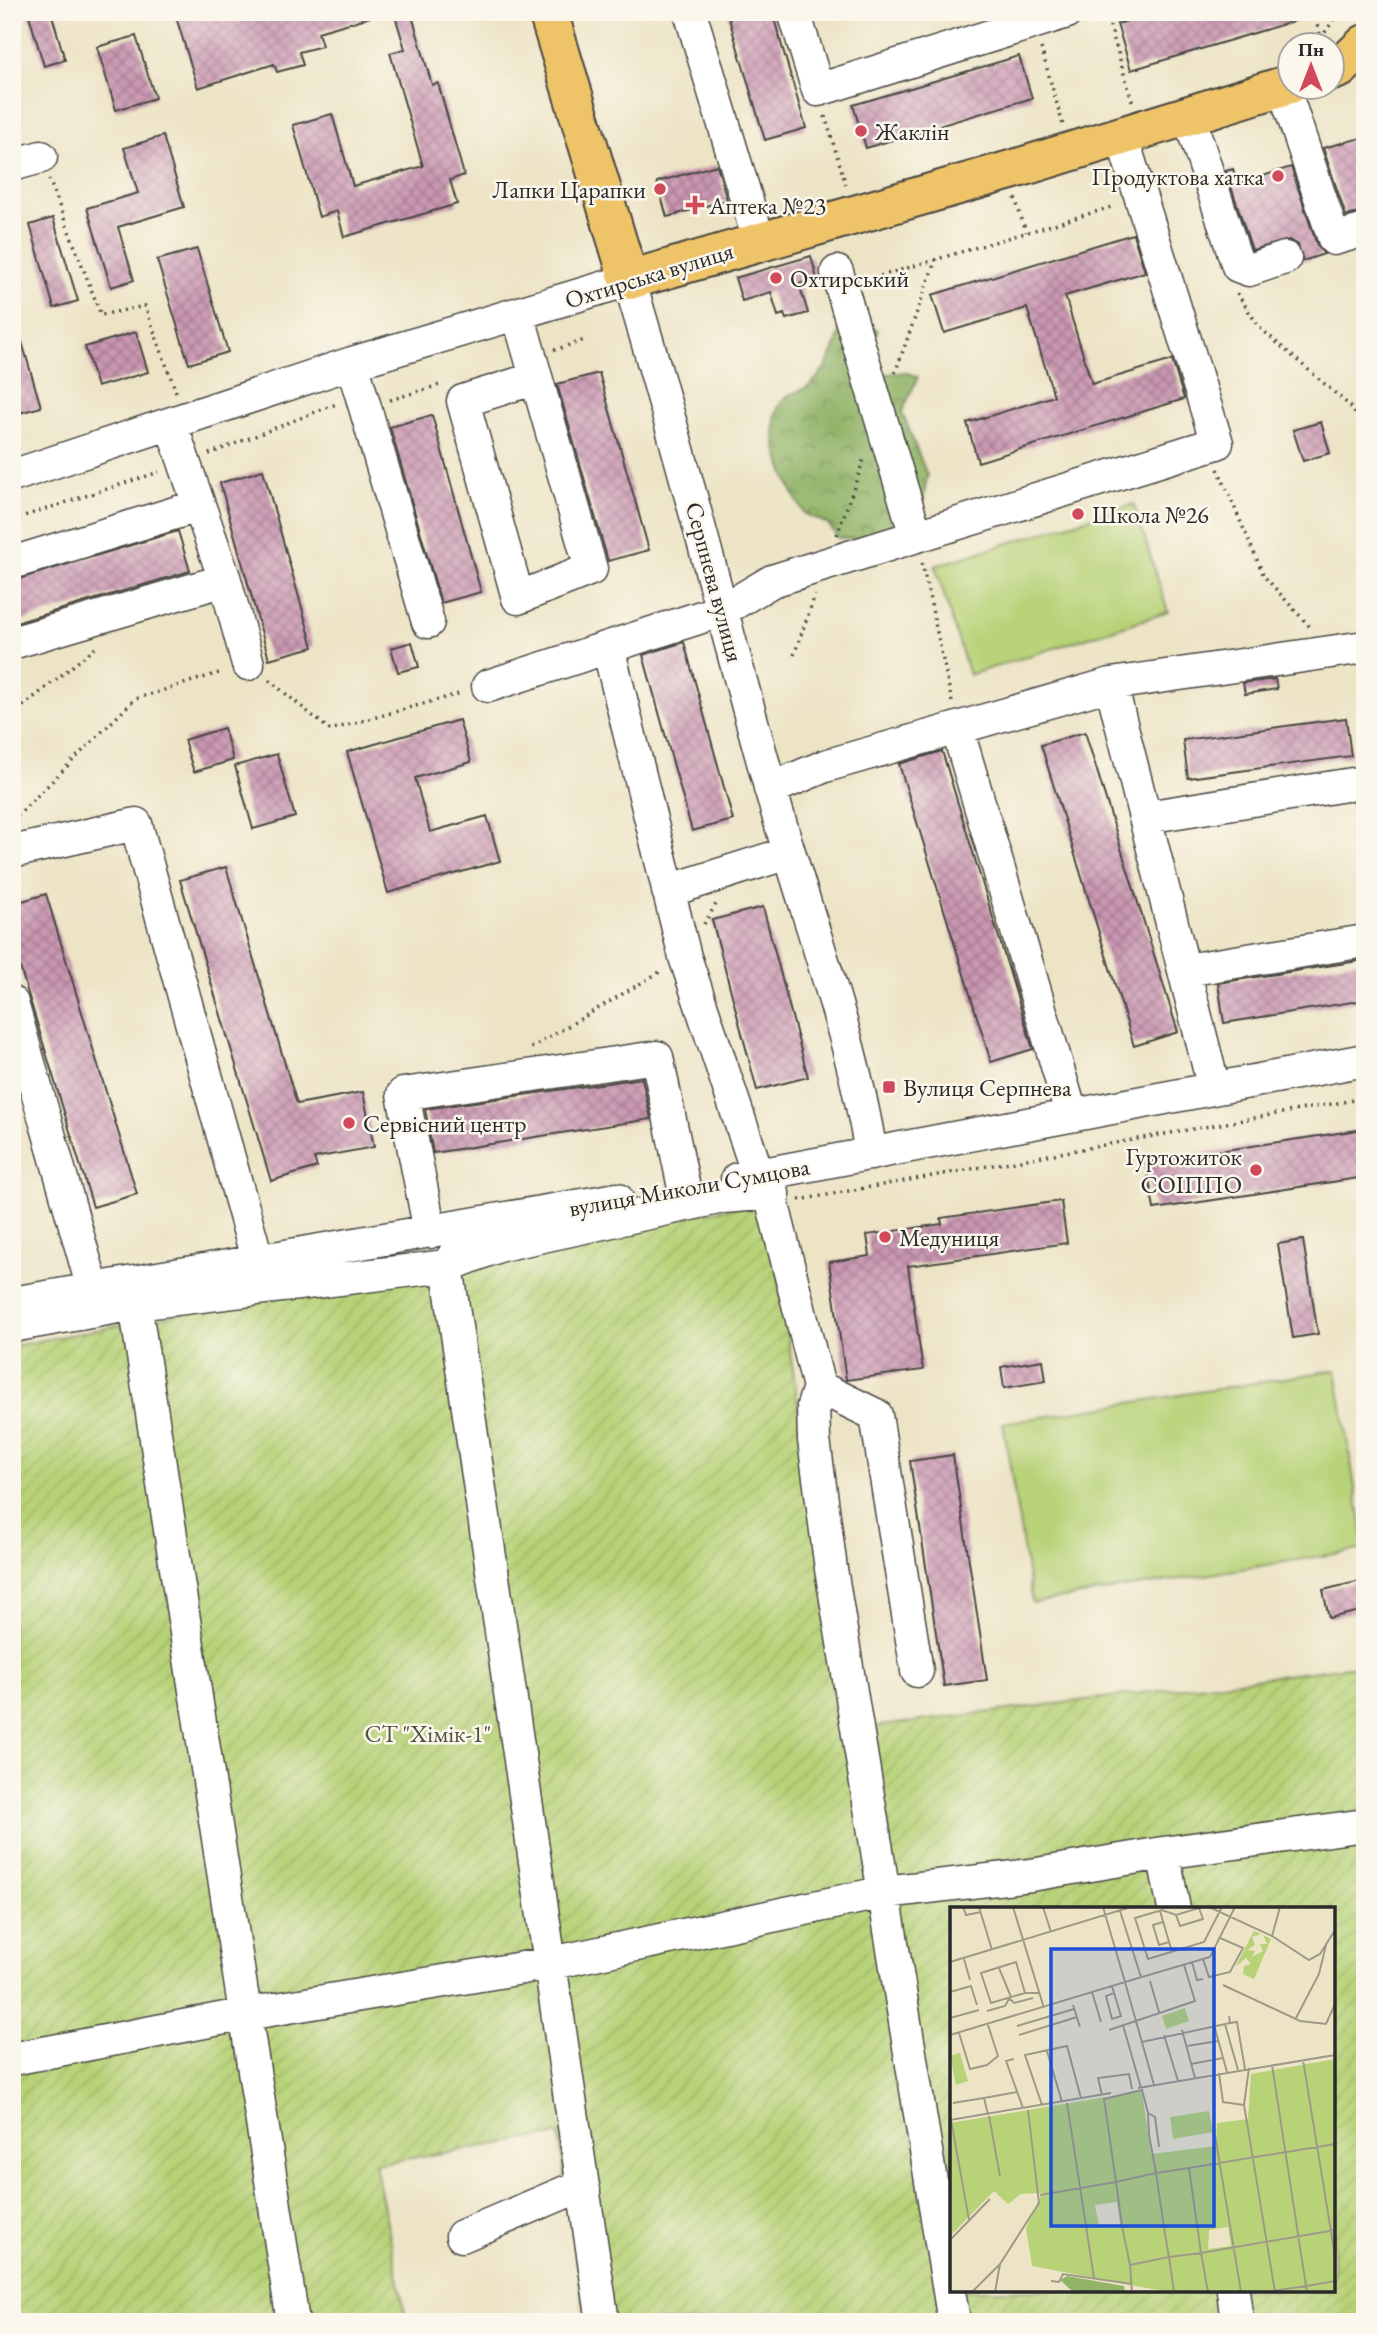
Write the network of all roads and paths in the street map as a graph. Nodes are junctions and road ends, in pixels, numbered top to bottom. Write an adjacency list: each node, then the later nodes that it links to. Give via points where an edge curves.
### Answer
1 (548, 12): 25 (main road, Серпнева вулиця)
2 (690, 12): 23 (street)
3 (794, 12): 14 (street)
4 (1068, 12): 8 (street)
5 (1106, 12): 17 (path)
6 (1313, 12): 9 (path)
7 (1339, 12): 10 (path)
8 (1026, 20): 14 (street); 18 (path)
9 (1319, 32)
10 (1333, 32)
11 (1365, 44): 12 (main road)
12 (1346, 62)
13 (1276, 88): 16 (main road, Охтирська вулиця)
14 (818, 90): 20 (path)
15 (1291, 102): 22 (street, via 1334,239)
16 (1189, 117): 17 (main road, Охтирська вулиця); 24 (street, via 1238,266 1249,270)
17 (1129, 124): 21 (street); 23 (main road, Охтирська вулиця)
18 (1065, 131)
19 (27, 161): 31 (path, via 101,315 145,306)
20 (848, 192)
21 (1141, 198): 26 (path); 34 (street)
22 (1365, 230)
23 (759, 242): 25 (main road, Охтирська вулиця)
24 (1286, 258)
25 (629, 280): 28 (street, Охтирська вулиця); 40 (street, Серпнева вулиця)
26 (840, 280): 37 (street)
27 (1234, 289): 33 (path, via 1259,327 1350,406)
28 (518, 314): 29 (street, Охтирська вулиця); 30 (street)
29 (352, 363): 32 (street, Охтирська вулиця); 41 (street)
30 (536, 378): 30 (street, via 463,401 518,598 591,569)
31 (176, 392)
32 (171, 424): 35 (street, Охтирська вулиця); 36 (street)
33 (1365, 428)
34 (1217, 443): 37 (street); 46 (path, via 1219,472 1264,576)
35 (12, 476)
36 (198, 506): 38 (street); 39 (street)
37 (916, 536): 40 (street, via 772,581); 51 (path)
38 (12, 563)
39 (225, 580): 42 (street); 47 (street)
40 (723, 610): 44 (street); 53 (street, Серпнева вулиця)
41 (428, 622)
42 (12, 643)
43 (97, 646): 50 (path)
44 (608, 647): 49 (street); 58 (street)
45 (1365, 647): 46 (street)
46 (1331, 652): 48 (street)
47 (248, 664): 49 (path, via 330,730); 55 (path, via 135,699)
48 (1111, 684): 51 (street); 54 (street)
49 (488, 686)
50 (12, 715)
51 (957, 728): 53 (street, via 825,766); 67 (street)
52 (1365, 782): 54 (street)
53 (770, 789): 57 (street, Серпнева вулиця)
54 (1146, 817): 61 (street)
55 (12, 821)
56 (12, 852): 73 (street, via 136,824)
57 (788, 853): 58 (street); 68 (street, Серпнева вулиця, via 860,1091)
58 (668, 891): 60 (street)
59 (1365, 940): 61 (street)
60 (685, 957): 63 (path); 69 (street)
61 (1186, 970): 65 (street)
62 (12, 1003): 75 (street)
63 (522, 1054)
64 (1365, 1060): 65 (street, вулиця Миколи Сумцова)
65 (1214, 1088): 67 (street, вулиця Миколи Сумцова)
66 (1365, 1098): 69 (path)
67 (1071, 1113): 68 (street, вулиця Миколи Сумцова)
68 (871, 1154): 69 (street, вулиця Миколи Сумцова)
69 (770, 1186): 70 (street, вулиця Миколи Сумцова); 74 (street, via 501,1245); 79 (street)
70 (684, 1188): 71 (street, вулиця Миколи Сумцова); 72 (street, via 657,1057 427,1089 403,1094)
71 (475, 1224): 72 (street, вулиця Миколи Сумцова); 74 (street)
72 (430, 1232): 73 (street, вулиця Миколи Сумцова)
73 (258, 1262): 75 (street, вулиця Миколи Сумцова)
74 (447, 1266): 77 (street); 85 (street)
75 (93, 1290): 76 (street, вулиця Миколи Сумцова)
76 (12, 1303)
77 (135, 1304): 78 (street); 86 (street)
78 (12, 1326)
79 (819, 1387): 80 (street, via 876,1415); 83 (street, via 813,1406 831,1569)
80 (917, 1671)
81 (1365, 1825): 82 (street)
82 (1163, 1853): 83 (street); 84 (street)
83 (885, 1892): 85 (street); 93 (street)
84 (1174, 1907)
85 (552, 1963): 86 (street); 88 (street)
86 (246, 2014): 87 (street); 91 (street)
87 (12, 2059)
88 (584, 2190): 89 (street, via 568,2191); 92 (street)
89 (462, 2236)
90 (1233, 2292): 94 (street)
91 (293, 2322)
92 (603, 2322)
93 (954, 2322)
94 (1237, 2322)

